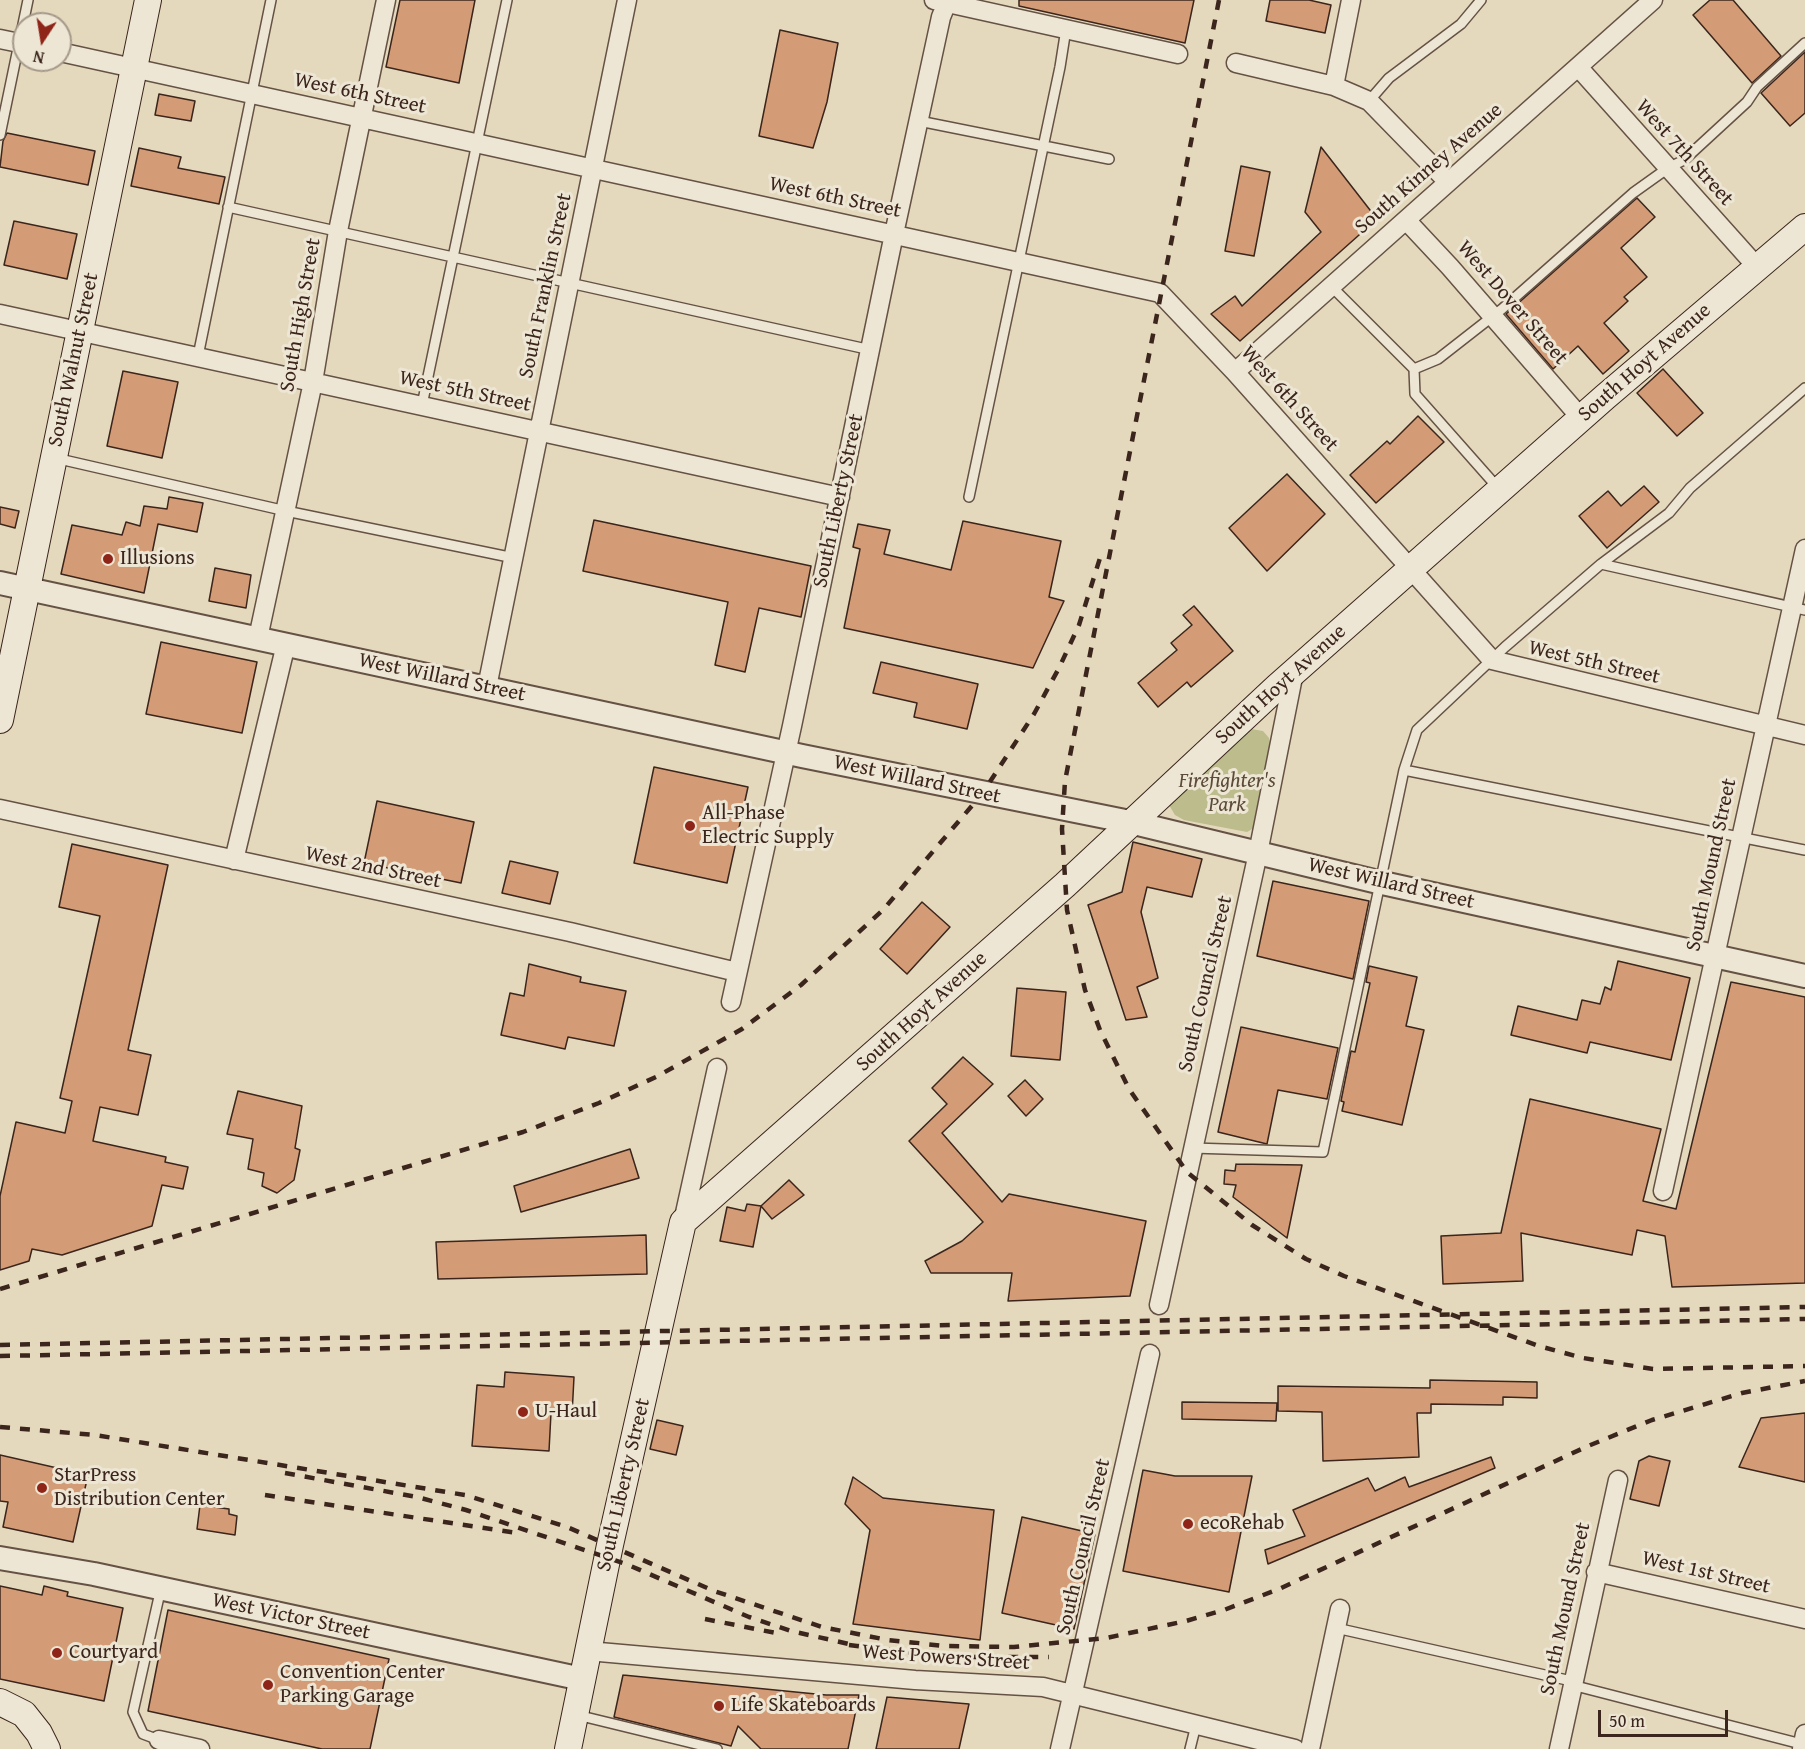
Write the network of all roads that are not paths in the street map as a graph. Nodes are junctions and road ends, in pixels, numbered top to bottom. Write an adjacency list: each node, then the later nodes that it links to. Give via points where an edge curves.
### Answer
1 (148, 0): 15 (main road, South Walnut Street)
2 (270, 0): 19 (lane)
3 (386, 0): 21 (street, South High Street)
4 (507, 0): 24 (lane)
5 (627, 0): 27 (street, South Franklin Street)
6 (1352, 0): 18 (street)
7 (1481, 0): 20 (lane, via 1461,24 1389,78)
8 (1653, 0): 16 (street, South Kinney Avenue)
9 (943, 1): 10 (street); 22 (street, South Liberty Street)
10 (1066, 29): 12 (street); 25 (lane)
11 (1805, 43): 28 (lane, via 1684,160)
12 (1178, 54)
13 (72, 55): 15 (street, West 6th Street)
14 (1236, 63): 18 (street)
15 (134, 68): 19 (street, West 6th Street); 42 (main road, South Walnut Street)
16 (1579, 68): 28 (street, West 7th Street); 29 (street, South Kinney Avenue)
17 (14, 72): 23 (lane)
18 (1334, 86): 20 (street)
19 (251, 93): 21 (street, West 6th Street); 30 (lane)
20 (1369, 101): 29 (street)
21 (361, 117): 24 (street, West 6th Street); 33 (street, South High Street)
22 (919, 121): 25 (lane); 34 (street, South Liberty Street)
23 (0, 135)
24 (476, 142): 27 (street, West 6th Street); 35 (lane)
25 (1043, 145): 26 (lane); 36 (lane)
26 (1109, 159)
27 (594, 168): 34 (street, West 6th Street); 38 (street, South Franklin Street)
28 (1668, 168): 37 (street, West 7th Street); 41 (lane, via 1605,216)
29 (1448, 182): 31 (street, South Kinney Avenue)
30 (228, 207): 33 (lane); 44 (lane)
31 (1406, 220): 39 (street, South Kinney Avenue); 41 (street, West Dover Street)
32 (1805, 227): 37 (main road, South Hoyt Avenue)
33 (338, 231): 35 (lane); 47 (street, South High Street)
34 (894, 234): 36 (street, West 6th Street); 43 (street, South Liberty Street)
35 (453, 257): 38 (lane); 49 (lane)
36 (1018, 261): 46 (street, West 6th Street, via 1160,294); 54 (lane)
37 (1757, 267): 50 (main road, South Hoyt Avenue)
38 (570, 284): 43 (lane); 51 (street, South Franklin Street)
39 (1331, 286): 45 (lane); 46 (street, South Kinney Avenue)
40 (0, 314): 42 (street, West 5th Street)
41 (1491, 316): 45 (lane, via 1438,359); 50 (street, West Dover Street)
42 (80, 332): 44 (street, West 5th Street); 52 (main road, South Walnut Street)
43 (871, 350): 55 (street, South Liberty Street)
44 (198, 356): 47 (street, West 5th Street)
45 (1414, 369): 53 (lane, via 1416,394)
46 (1235, 372): 60 (street, West 6th Street)
47 (313, 382): 49 (street, West 5th Street); 56 (street, South High Street)
48 (1805, 388): 59 (lane, via 1690,488 1669,513)
49 (422, 405): 51 (street, West 5th Street)
50 (1581, 418): 53 (main road, South Hoyt Avenue)
51 (539, 431): 55 (street, West 5th Street); 58 (street, South Franklin Street)
52 (53, 458): 56 (lane); 62 (main road, South Walnut Street)
53 (1501, 491): 60 (main road, South Hoyt Avenue)
54 (969, 496)
55 (840, 497): 72 (street, South Liberty Street)
56 (286, 511): 58 (lane); 64 (street, South High Street)
57 (1805, 549): 63 (street, South Mound Street)
58 (514, 558): 68 (street, South Franklin Street)
59 (1600, 564): 63 (lane); 66 (lane)
60 (1410, 570): 66 (street); 67 (main road, South Hoyt Avenue)
61 (0, 583): 62 (street, West Willard Street)
62 (27, 589): 64 (street, West Willard Street); 69 (main road, South Walnut Street)
63 (1798, 609): 70 (street, South Mound Street)
64 (258, 638): 65 (street, West Willard Street)
65 (286, 644): 68 (street, West Willard Street); 79 (street)
66 (1492, 660): 70 (street, West 5th Street); 73 (lane, via 1417,730)
67 (1294, 672): 75 (main road, South Hoyt Avenue); 78 (street, South Council Street)
68 (487, 687): 72 (street, West Willard Street)
69 (0, 720)
70 (1766, 726): 71 (street, West 5th Street); 76 (street, South Mound Street)
71 (1805, 735)
72 (785, 752): 75 (street, West Willard Street); 82 (street, South Liberty Street)
73 (1404, 770): 76 (lane); 80 (lane)
74 (0, 809): 79 (street, West 2nd Street)
75 (1130, 822): 78 (street, West Willard Street); 88 (main road, South Hoyt Avenue)
76 (1741, 836): 77 (lane); 81 (street, South Mound Street)
77 (1805, 850)
78 (1258, 853): 80 (street, West Willard Street); 86 (street, South Council Street)
79 (234, 860): 82 (street, West 2nd Street)
80 (1378, 882): 81 (street, West Willard Street); 86 (lane, via 1323,1152)
81 (1717, 957): 83 (street, West Willard Street); 87 (street, South Mound Street)
82 (737, 972): 84 (street, South Liberty Street)
83 (1805, 976)
84 (731, 1002)
85 (717, 1068): 88 (street)
86 (1192, 1148): 89 (street, South Council Street)
87 (1663, 1191)
88 (683, 1222): 98 (main road, South Liberty Street)
89 (1159, 1305)
90 (1149, 1354): 101 (street, South Council Street)
91 (1618, 1480): 93 (street, South Mound Street)
92 (0, 1558): 94 (street, West Victor Street)
93 (1596, 1572): 96 (street, West 1st Street); 100 (street, South Mound Street)
94 (161, 1588): 99 (street, West Victor Street); 105 (lane, via 133,1712 143,1734)
95 (1340, 1609): 97 (street)
96 (1805, 1619)
97 (1336, 1628): 100 (lane, via 1567,1680); 114 (street)
98 (588, 1652): 99 (main road, South Liberty Street); 101 (street, West Powers Street, via 1043,1687)
99 (582, 1679): 103 (main road, South Liberty Street)
100 (1572, 1685): 106 (lane); 115 (street, South Mound Street)
101 (1073, 1695): 104 (street, West Powers Street); 111 (street, South Council Street)
102 (0, 1702): 107 (main road, via 24,1714)
103 (575, 1714): 109 (main road, South Liberty Street); 110 (lane)
104 (1196, 1725): 112 (lane); 113 (street, West Powers Street)
105 (159, 1740): 108 (street)
106 (1803, 1743)
107 (47, 1749)
108 (200, 1749)
109 (568, 1749)
110 (717, 1749)
111 (1060, 1749)
112 (1190, 1749)
113 (1295, 1749)
114 (1310, 1749)
115 (1559, 1749)

